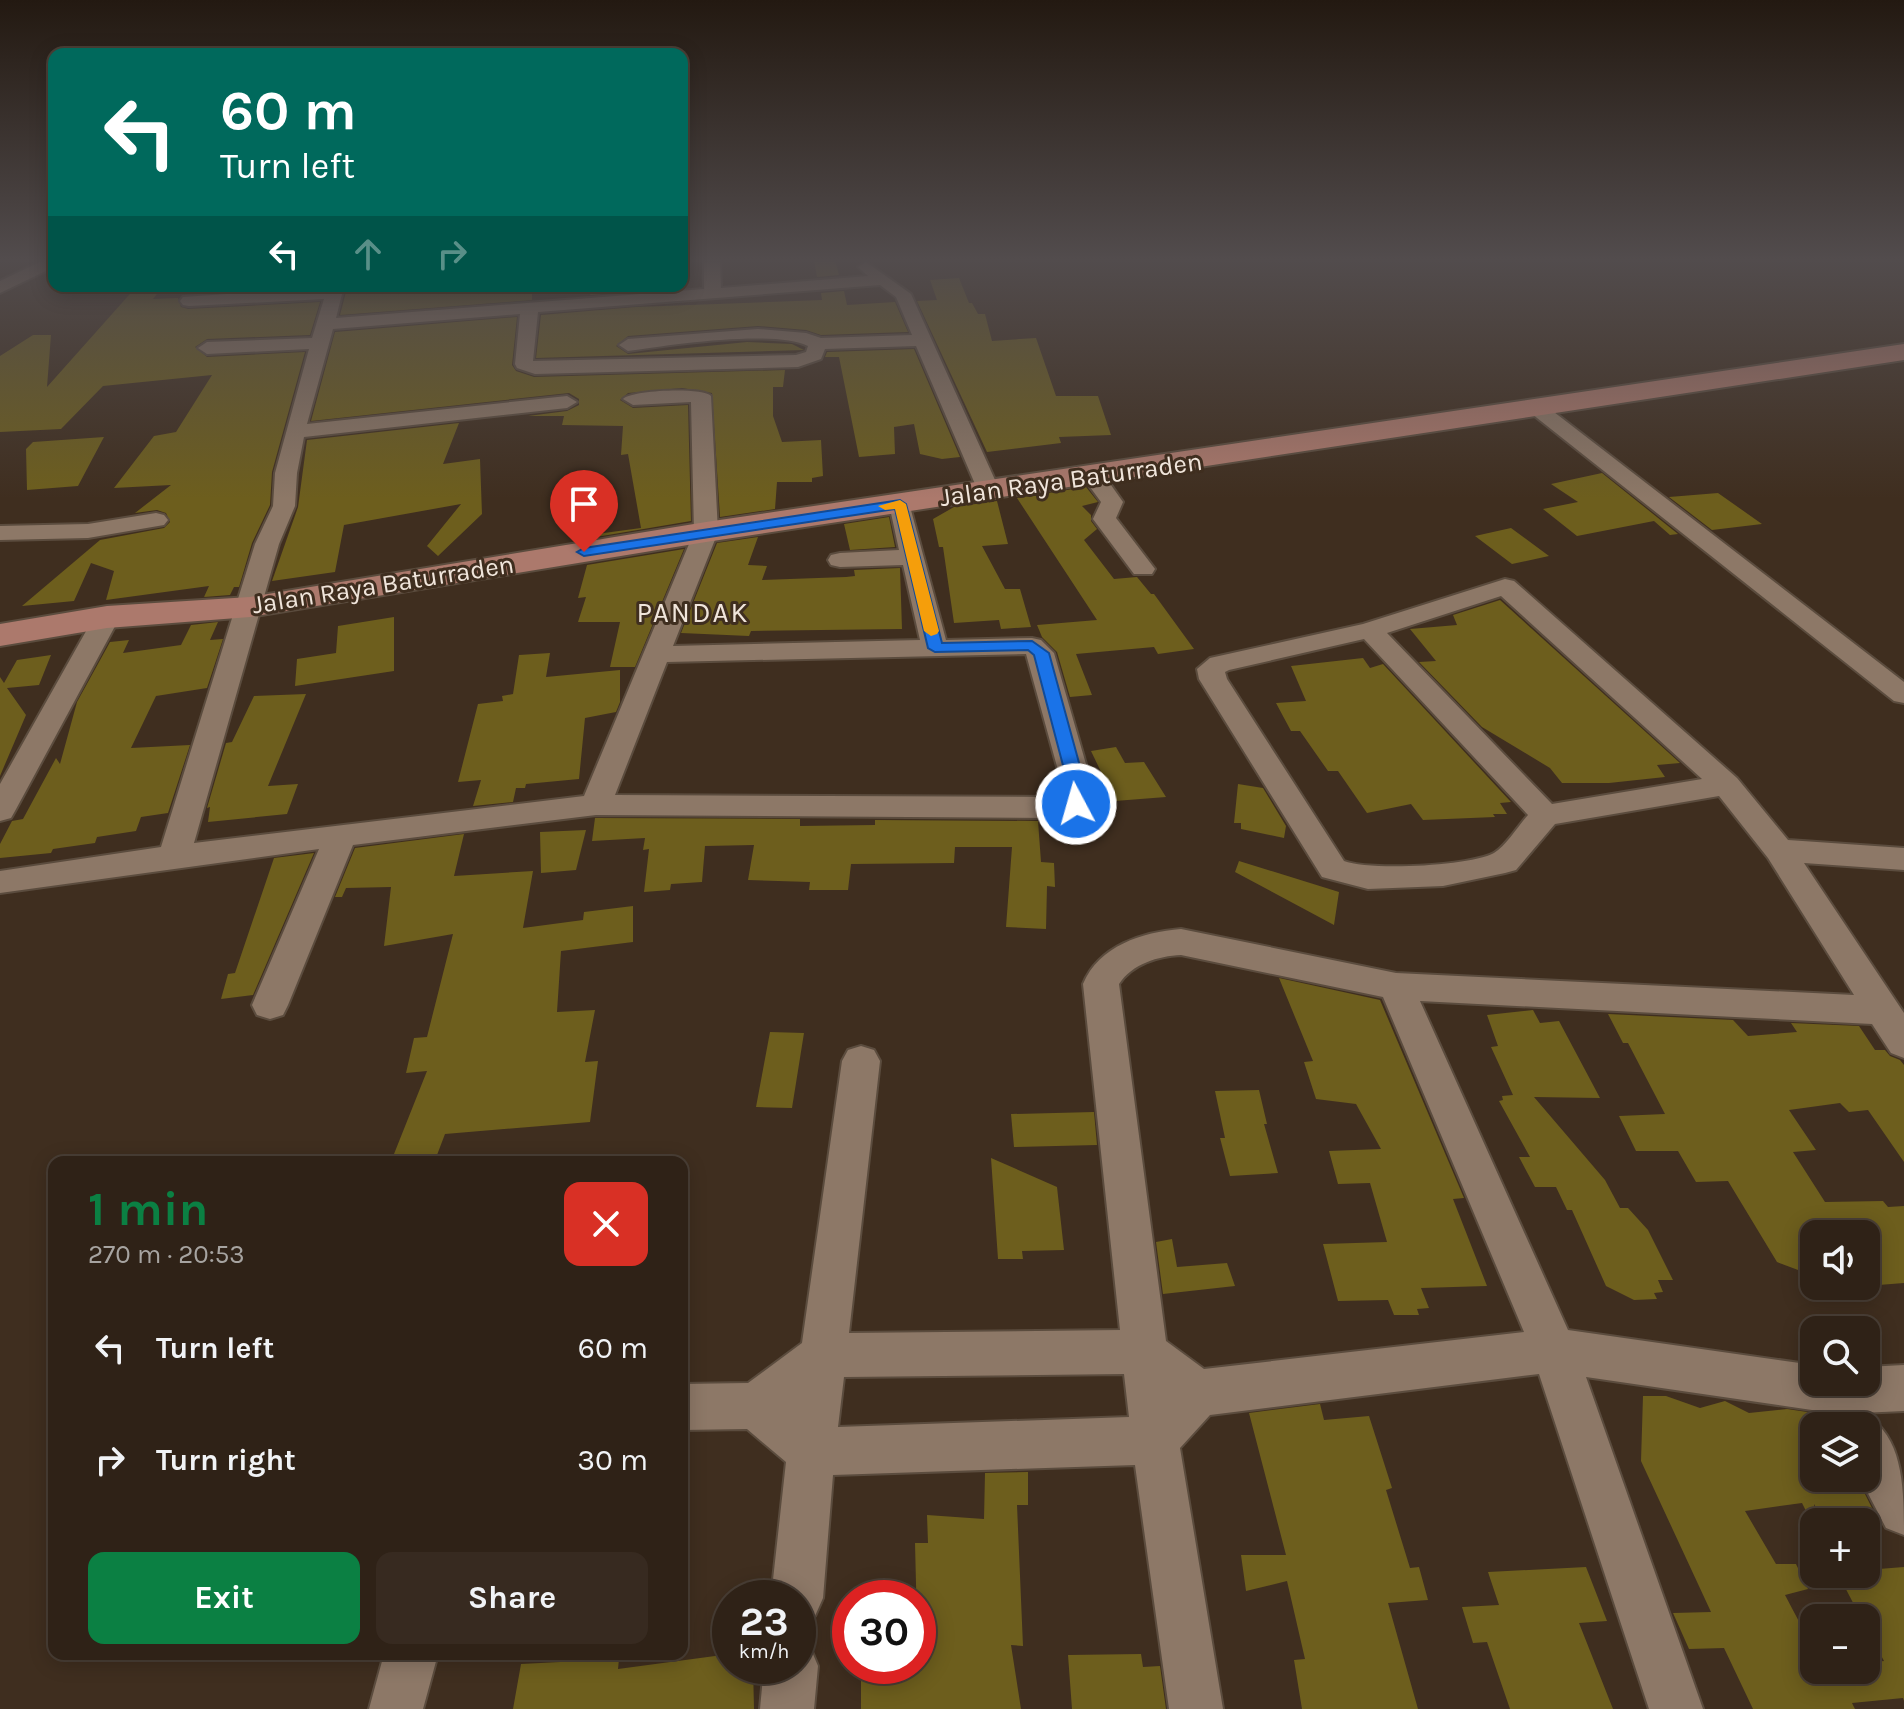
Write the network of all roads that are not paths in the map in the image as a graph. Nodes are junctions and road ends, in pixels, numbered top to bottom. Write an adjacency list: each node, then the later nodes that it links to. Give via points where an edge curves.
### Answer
1 (234, 340): 10 (street)
2 (321, 340): 16 (street)
3 (525, 340): 12 (street, via 523,357 528,367)
4 (661, 340): 9 (street)
5 (745, 340): 12 (street)
6 (815, 340): 8 (street)
7 (923, 340): 8 (street); 18 (street)
8 (818, 344): 12 (street, via 808,359)
9 (628, 345)
10 (207, 348)
11 (1904, 352): 15 (main road, Jalan Raya Baturraden)
12 (742, 370)
13 (633, 399): 21 (street, via 701,396)
14 (567, 402): 16 (street)
15 (1534, 406): 17 (main road, Jalan Raya Baturraden); 32 (street)
16 (295, 432): 26 (street, via 284,506)
17 (1093, 476): 18 (main road, Jalan Raya Baturraden); 25 (street, via 1112,502 1105,519)
18 (989, 491): 19 (main road, Jalan Raya Baturraden)
19 (900, 504): 21 (main road, Jalan Raya Baturraden); 23 (street)
20 (156, 520): 22 (street, via 88,531)
21 (706, 532): 26 (main road, Jalan Raya Baturraden); 31 (street)
22 (0, 533)
23 (913, 557): 24 (street); 30 (street)
24 (840, 560)
25 (1143, 569)
26 (250, 607): 27 (main road, Jalan Raya Baturraden); 39 (street)
27 (107, 617): 29 (main road, Jalan Raya Baturraden); 35 (street)
28 (1370, 630): 33 (street, via 1505,586); 36 (street); 36 (street, via 1220,664 1210,673 1333,869 1368,878 1443,875 1505,862)
29 (0, 635)
30 (935, 648): 31 (street); 34 (street, via 1039,650 1079,792 1076,804)
31 (657, 654): 34 (street)
32 (1904, 695)
33 (1726, 785): 36 (street); 38 (street)
34 (596, 805): 37 (street)
35 (0, 811)
36 (1545, 815)
37 (340, 838): 39 (street); 43 (street)
38 (1779, 850): 40 (street); 44 (street)
39 (174, 857): 41 (street)
40 (1904, 859)
41 (0, 882)
42 (1396, 986): 44 (street); 47 (street); 48 (street, via 1181,942 1112,963 1103,973)
43 (270, 1005)
44 (1880, 1010): 45 (street)
45 (1904, 1043)
46 (861, 1061): 49 (street)
47 (1554, 1350): 51 (street); 54 (street); 65 (street)
48 (1144, 1352): 49 (street); 51 (street); 55 (street)
49 (823, 1355): 52 (street); 56 (street)
50 (1904, 1388): 54 (street)
51 (1198, 1393): 55 (street)
52 (755, 1406): 53 (street); 56 (street)
53 (688, 1407)
54 (1849, 1408)
55 (1155, 1440): 56 (street); 64 (street)
56 (811, 1452): 59 (street)
57 (1880, 1466): 58 (street)
58 (1904, 1510)
59 (799, 1580)
60 (409, 1660): 62 (street)
61 (789, 1684): 63 (street)
62 (396, 1709)
63 (787, 1709)
64 (1196, 1709)
65 (1676, 1709)

